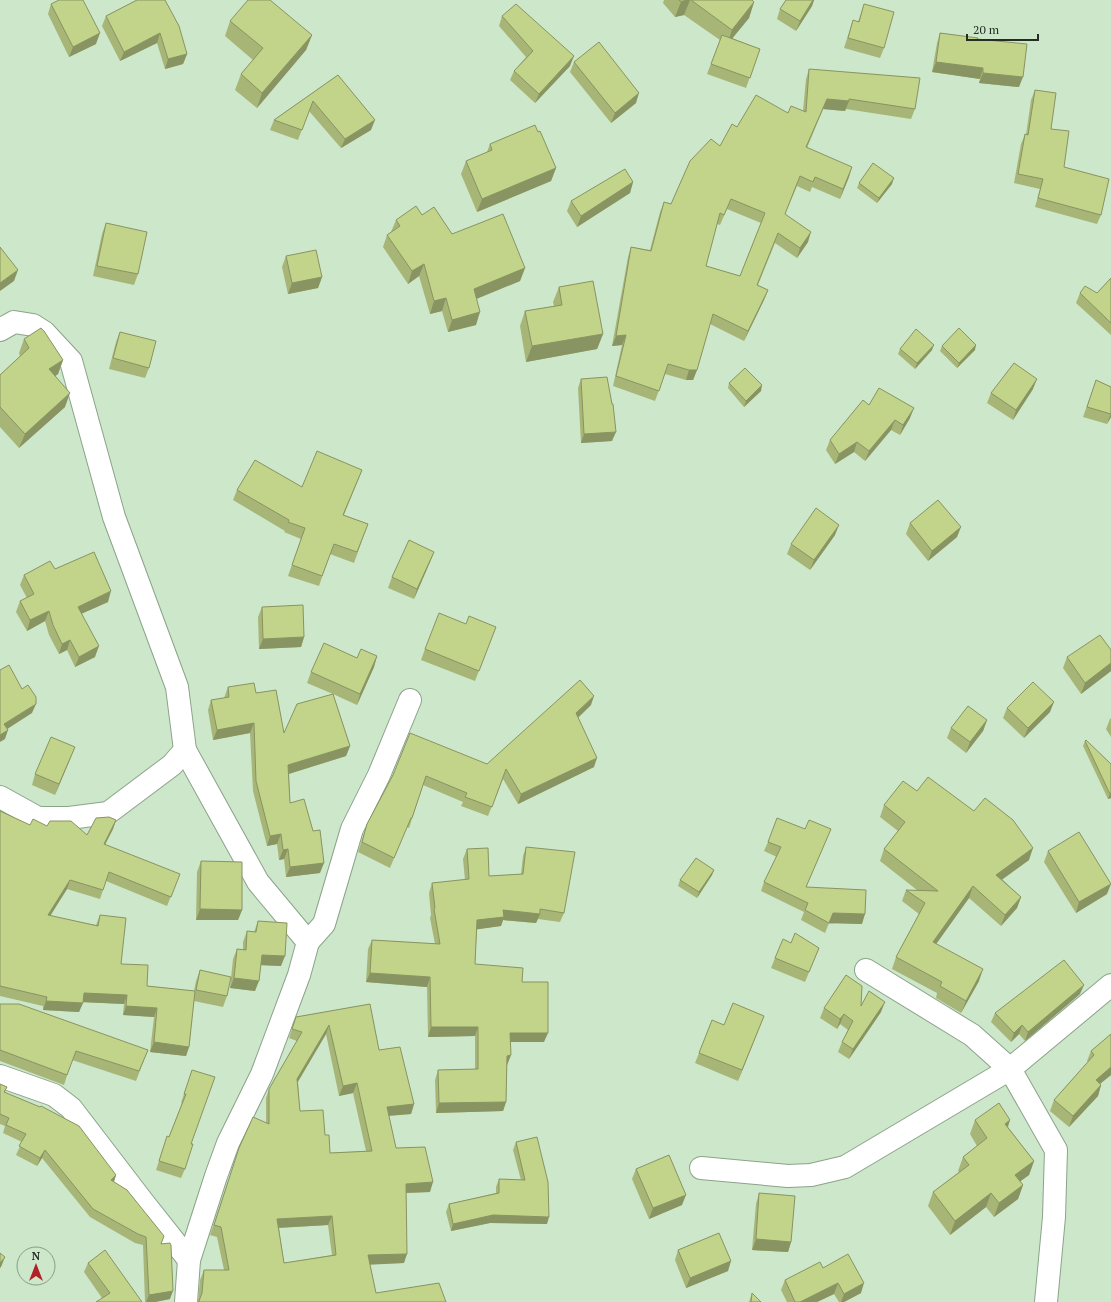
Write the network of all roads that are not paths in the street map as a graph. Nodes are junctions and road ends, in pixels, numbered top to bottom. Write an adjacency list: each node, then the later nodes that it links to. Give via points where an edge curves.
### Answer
1 (0, 330): 3 (street, via 14,322 33,325 44,332 71,361 114,517 177,687)
2 (410, 700): 5 (street, via 379,775 352,829 324,924)
3 (185, 750): 4 (street, via 172,766 108,813 69,818 38,818); 5 (street, via 258,882)
4 (0, 796)
5 (308, 942): 11 (street, via 299,975 262,1074 228,1143)
6 (866, 970): 8 (street, via 972,1036)
7 (1111, 985): 8 (street)
8 (1010, 1069): 10 (street, via 845,1166 811,1175 788,1176); 13 (street, via 1056,1150 1054,1217)
9 (0, 1076): 11 (street, via 54,1095 71,1108)
10 (701, 1168)
11 (189, 1260): 12 (street)
12 (186, 1302)
13 (1046, 1302)

